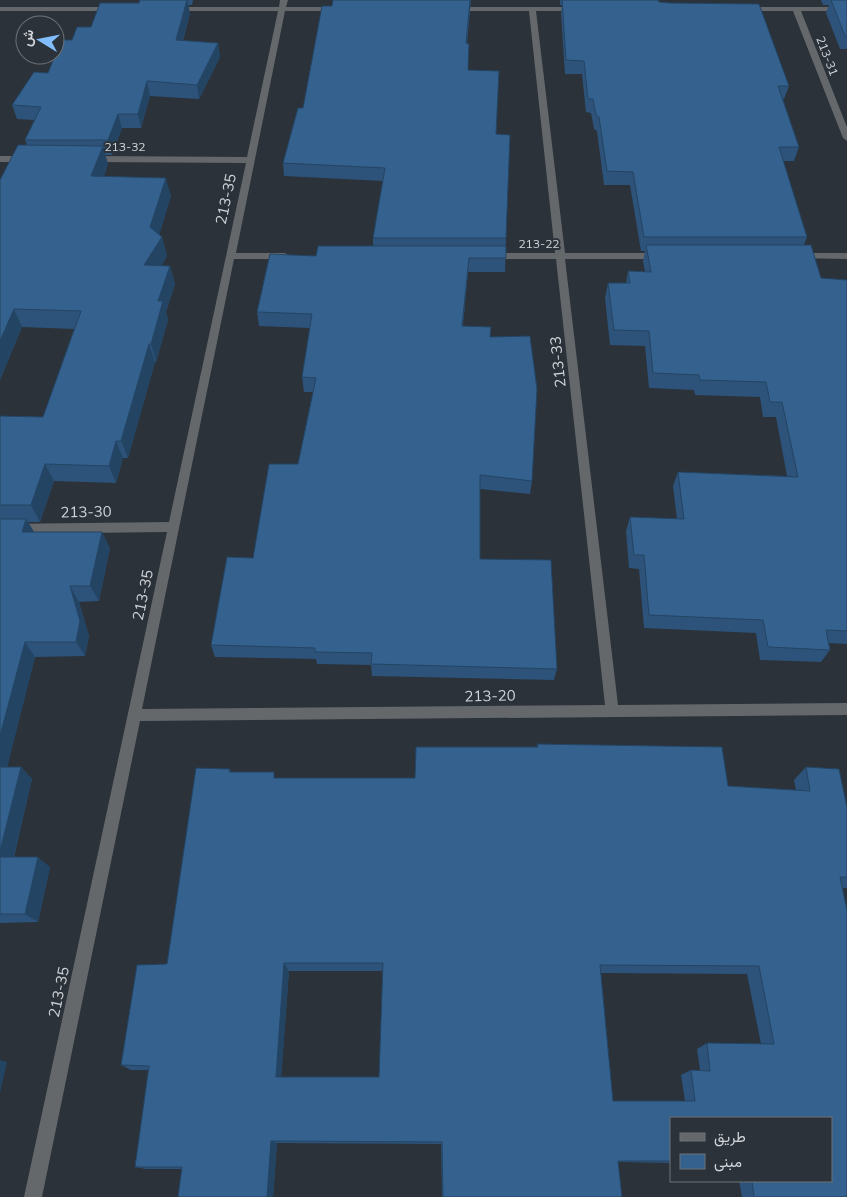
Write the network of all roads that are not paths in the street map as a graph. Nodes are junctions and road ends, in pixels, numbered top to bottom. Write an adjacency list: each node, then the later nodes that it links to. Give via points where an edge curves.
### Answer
1 (14, 0): 4 (street)
2 (283, 5): 6 (street); 7 (street); 18 (street, 213-35)
3 (0, 9): 4 (street)
4 (9, 9): 5 (street)
5 (126, 9)
6 (165, 9)
7 (349, 9)
8 (446, 9): 9 (street)
9 (532, 9): 10 (street); 22 (street, 213-33)
10 (581, 9)
11 (738, 9): 12 (street)
12 (796, 9): 13 (street); 14 (street, 213-31)
13 (847, 9)
14 (847, 138)
15 (0, 159): 16 (street)
16 (39, 159)
17 (77, 159): 18 (street, 213-32)
18 (251, 160): 19 (street, 213-35)
19 (230, 256): 20 (street); 26 (street, 213-35)
20 (298, 256)
21 (483, 256): 22 (street, 213-22)
22 (561, 256): 23 (street, 213-22); 29 (street, 213-33)
23 (669, 256)
24 (788, 256): 25 (street)
25 (847, 256)
26 (173, 527): 27 (street, 213-30); 30 (street, 213-35)
27 (0, 529)
28 (847, 709): 29 (street, 213-20)
29 (612, 711): 30 (street, 213-20)
30 (134, 715): 31 (street, 213-35)
31 (33, 1197)

